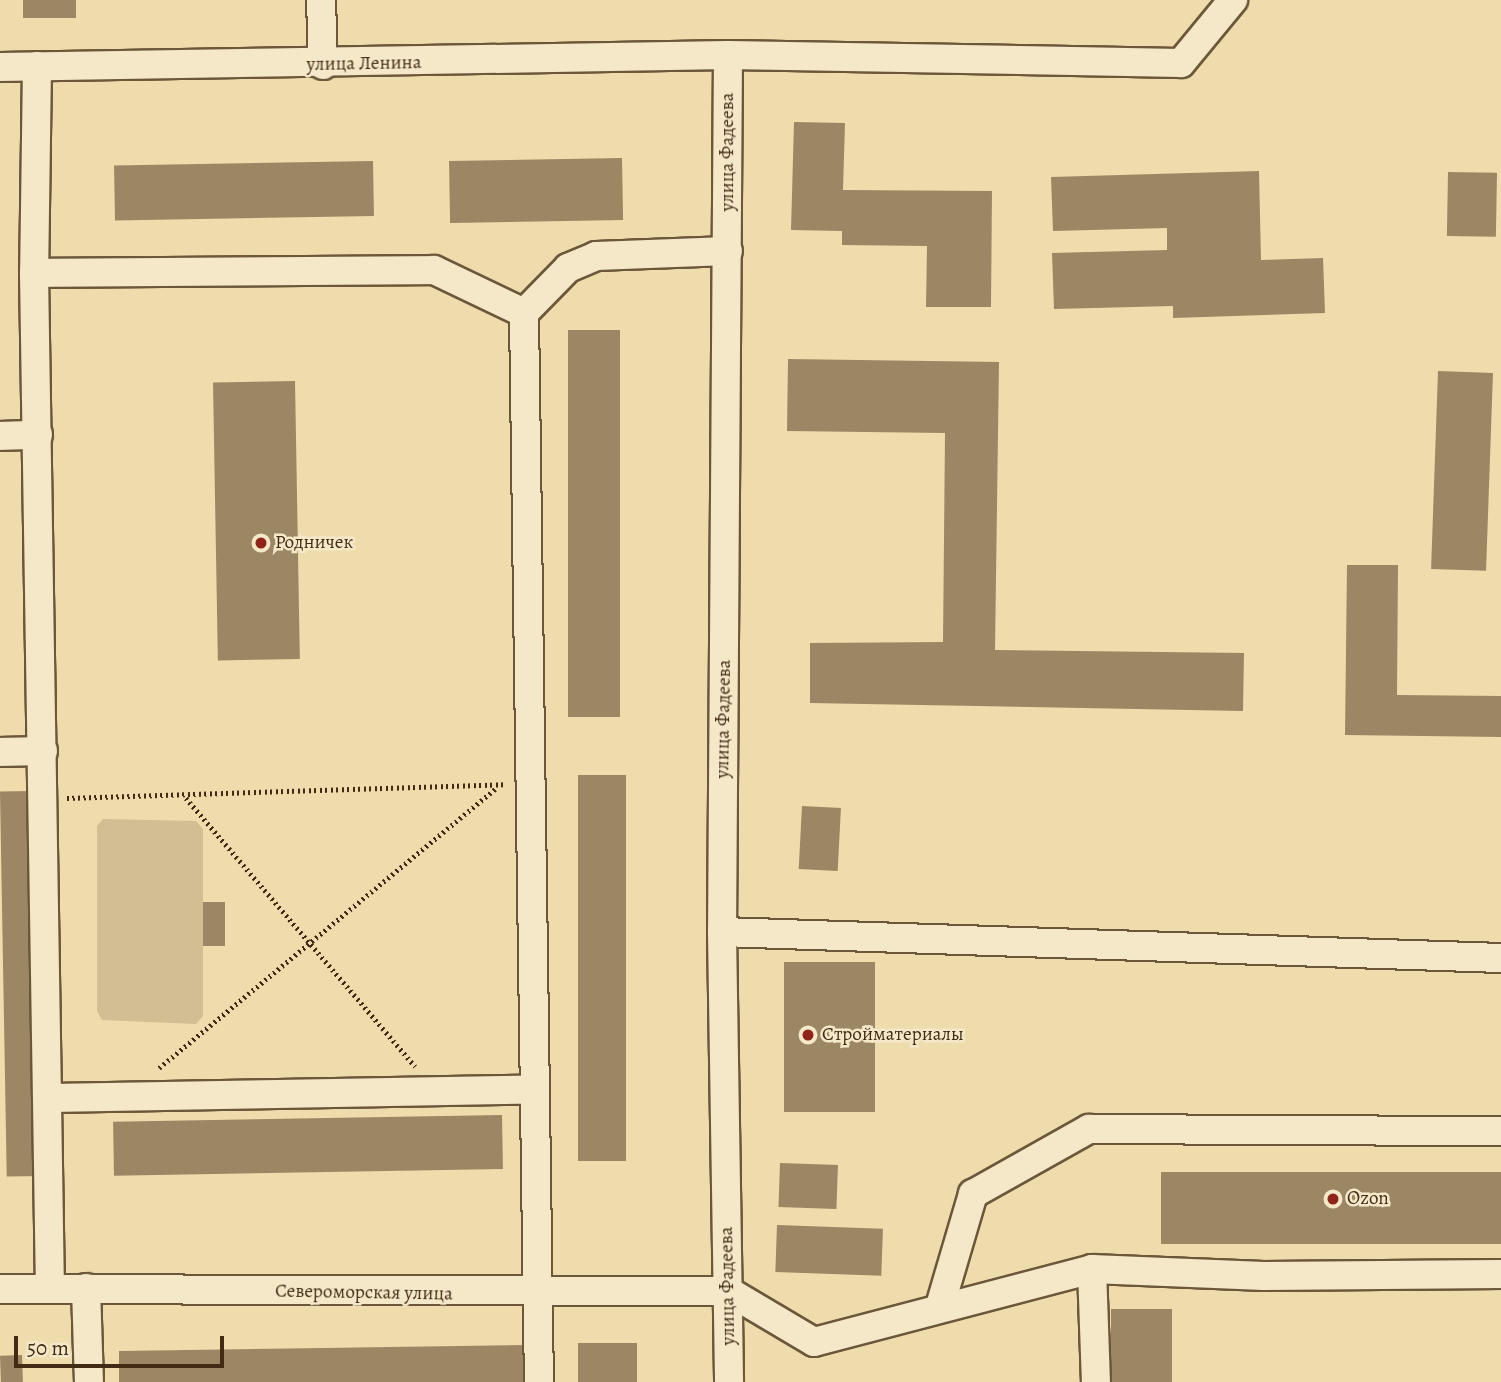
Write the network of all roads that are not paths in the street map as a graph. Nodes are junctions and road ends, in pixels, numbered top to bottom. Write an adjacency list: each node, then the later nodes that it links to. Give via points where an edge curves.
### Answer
1 (321, 0): 4 (street)
2 (1233, 0): 3 (street, улица Ленина, via 1181,63)
3 (728, 55): 4 (street, улица Ленина); 7 (street, улица Фадеева)
4 (323, 65): 5 (street, улица Ленина)
5 (37, 66): 6 (street, улица Ленина); 8 (street)
6 (0, 67)
7 (728, 251): 9 (street, via 596,256 568,268); 14 (street, улица Фадеева)
8 (34, 273): 9 (street, via 434,270); 10 (street)
9 (524, 313): 16 (street)
10 (38, 435): 11 (street); 12 (street)
11 (0, 436)
12 (43, 751): 13 (street); 17 (street)
13 (0, 752)
14 (722, 932): 15 (street); 24 (street, улица Фадеева)
15 (1501, 958)
16 (532, 1090): 17 (street); 25 (street)
17 (51, 1098): 23 (street)
18 (1501, 1131): 26 (street, via 1089,1129 973,1194)
19 (1092, 1269): 20 (street, via 1264,1276); 26 (street); 30 (street)
20 (1501, 1274)
21 (86, 1288): 23 (street, Североморская улица); 25 (street, Североморская улица); 27 (street)
22 (0, 1289): 23 (street, Североморская улица)
23 (50, 1289)
24 (728, 1291): 25 (street, Североморская улица); 26 (street, via 814,1342); 29 (street, улица Фадеева)
25 (537, 1294): 28 (street)
26 (940, 1306)
27 (89, 1382)
28 (539, 1382)
29 (729, 1382)
30 (1096, 1382)

